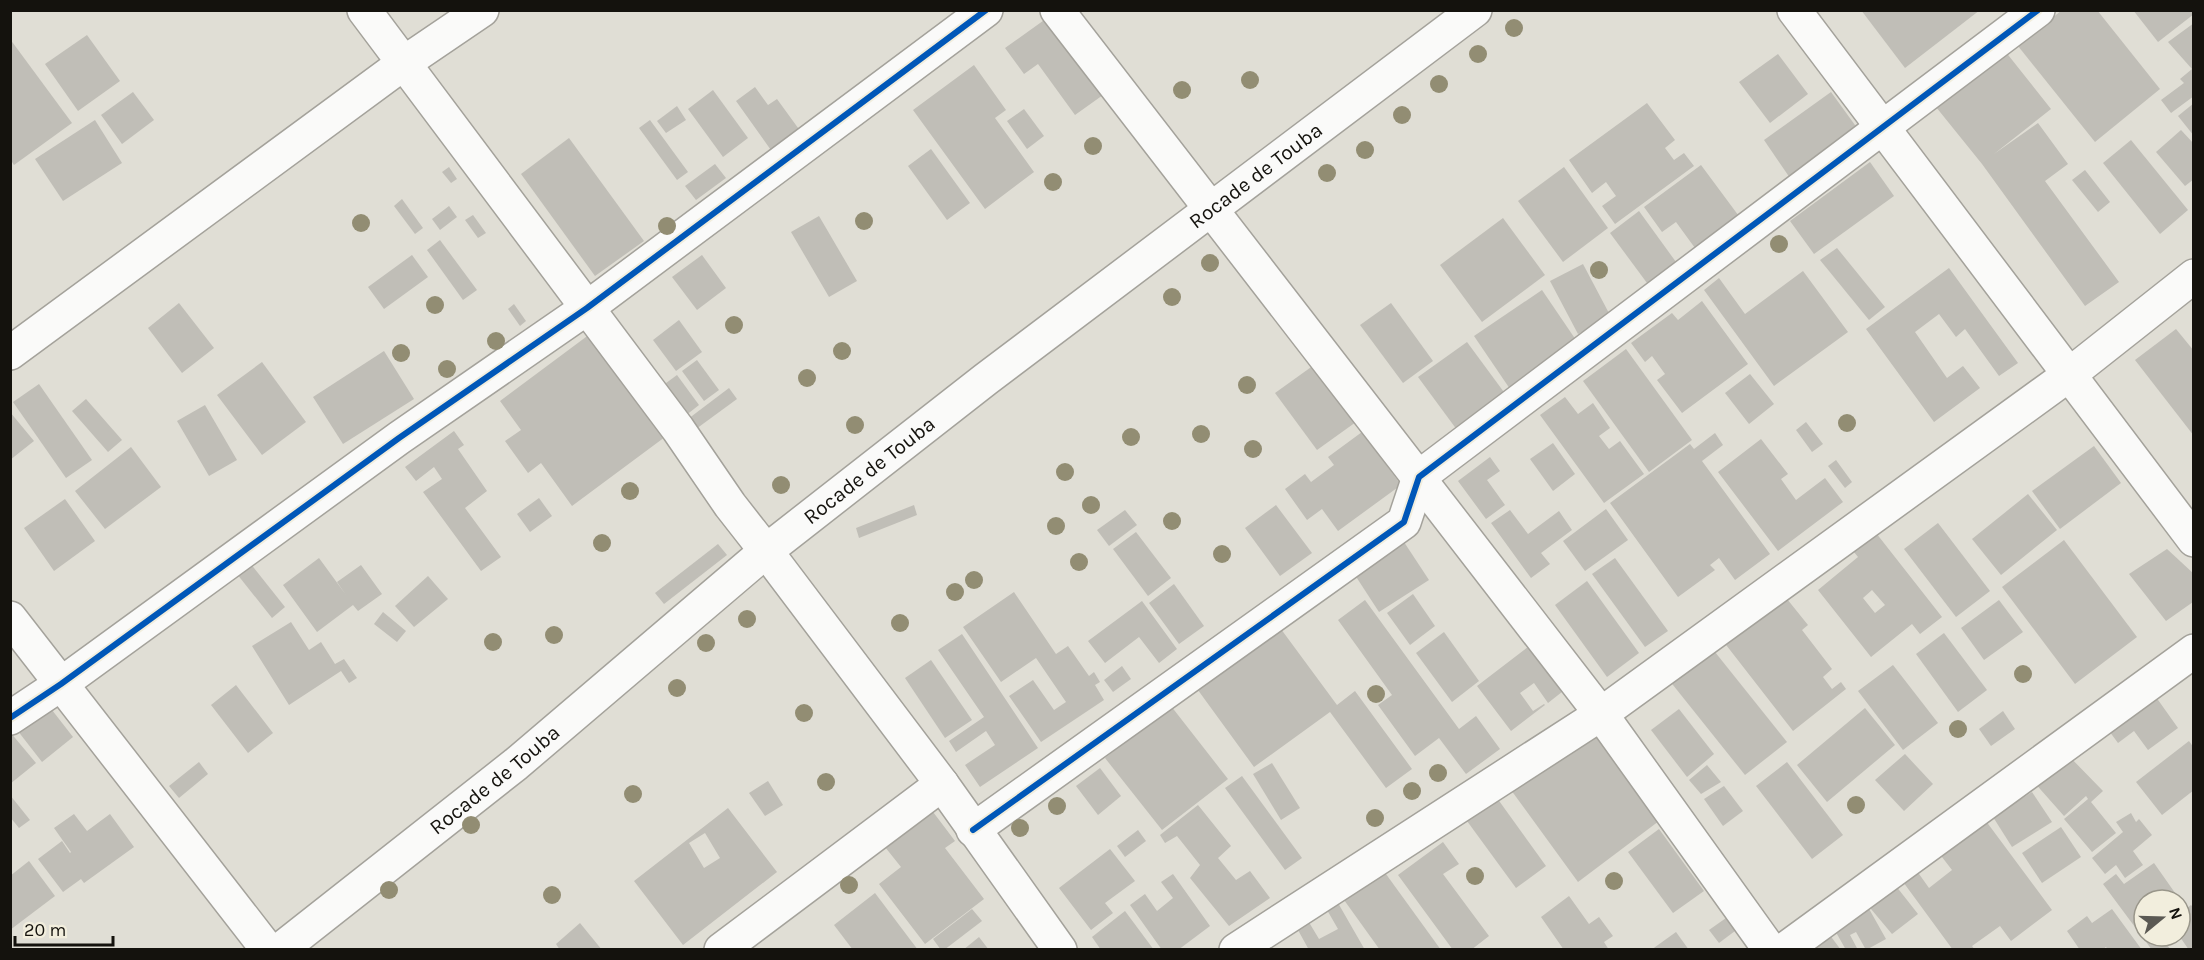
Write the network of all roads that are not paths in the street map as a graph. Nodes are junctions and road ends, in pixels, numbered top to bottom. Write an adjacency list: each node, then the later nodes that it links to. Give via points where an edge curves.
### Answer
1 (364, 10): 8 (street)
2 (482, 10): 8 (street)
3 (986, 10): 12 (street)
4 (1057, 10): 10 (street)
5 (1475, 10): 10 (street, Rocade de Touba)
6 (1794, 10): 9 (street)
7 (2038, 10): 9 (street)
8 (404, 63): 12 (street); 13 (street)
9 (1882, 128): 14 (street); 15 (street)
10 (1210, 210): 15 (street); 17 (street, Rocade de Touba)
11 (2193, 276): 14 (street)
12 (587, 308): 17 (street); 20 (street, via 399,438)
13 (10, 353)
14 (2070, 374): 16 (street); 21 (street)
15 (1419, 477): 21 (street); 24 (street, via 1404,522)
16 (2193, 540)
17 (766, 551): 23 (street); 26 (street, Rocade de Touba, via 516,764)
18 (10, 618): 20 (street)
19 (2193, 651): 31 (street)
20 (61, 684): 22 (street); 25 (street)
21 (1601, 714): 29 (street); 30 (street)
22 (10, 718)
23 (942, 784): 24 (street); 27 (street)
24 (973, 830): 28 (street)
25 (268, 950)
26 (280, 950)
27 (721, 950)
28 (1060, 950)
29 (1236, 950)
30 (1770, 950)
31 (1784, 950)

